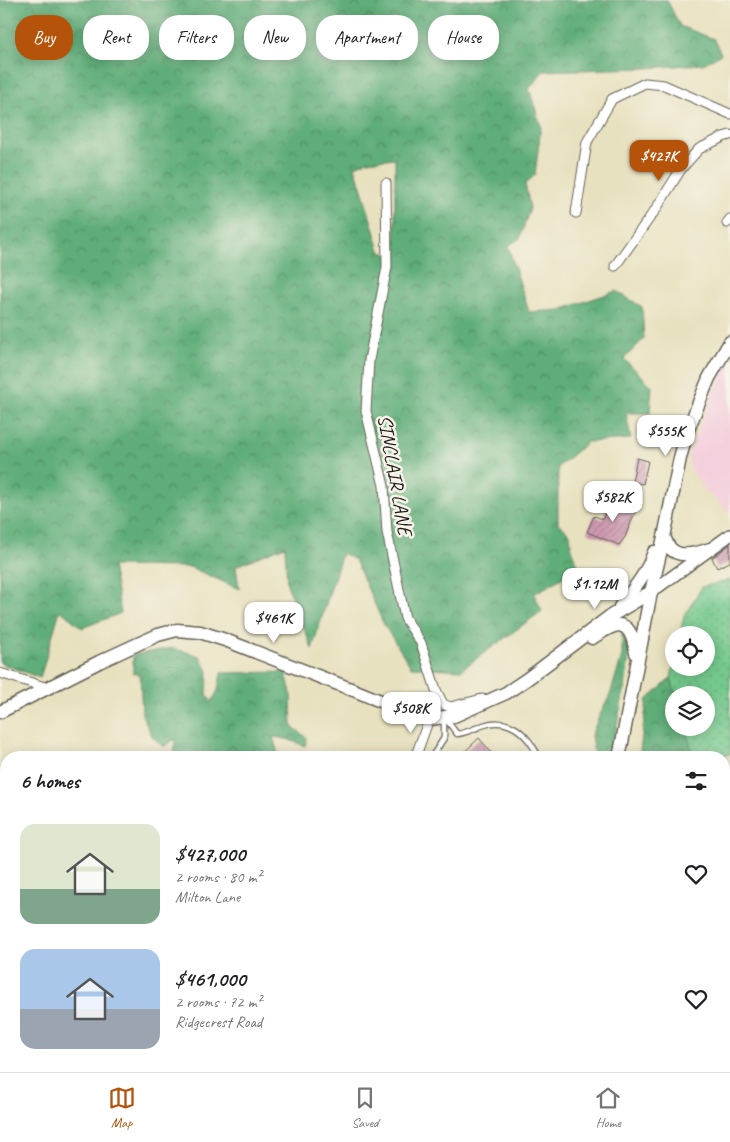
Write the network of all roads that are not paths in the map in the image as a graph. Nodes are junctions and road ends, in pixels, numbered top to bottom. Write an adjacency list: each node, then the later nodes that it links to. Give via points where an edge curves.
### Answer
1 (730, 114): 4 (street, via 664,85 645,83 612,99 587,142)
2 (730, 135): 5 (street, via 698,148)
3 (386, 183): 17 (street, SINCLAIR LANE, via 387,267 369,360 366,411 384,486 387,532 405,618 421,643 443,704 450,707)
4 (576, 213)
5 (615, 266)
6 (730, 342): 7 (main road, via 709,378 687,432)
7 (674, 485): 9 (main road); 12 (main road, via 650,565)
8 (730, 535): 10 (street)
9 (664, 537): 10 (main road, via 674,552 695,554); 11 (main road)
10 (710, 549): 11 (street)
11 (651, 592): 12 (main road); 14 (main road)
12 (616, 613): 13 (main road)
13 (557, 656): 14 (main road, via 614,626 620,626 634,638); 17 (main road)
14 (638, 662): 24 (main road)
15 (0, 673): 16 (street)
16 (48, 688): 18 (main road); 20 (main road, via 146,640 177,630 200,632 225,640)
17 (502, 695): 19 (main road, via 454,716)
18 (0, 712)
19 (444, 717): 20 (main road); 22 (lane, via 444,738); 23 (lane, via 457,734 486,724 503,723 516,728)
20 (429, 719): 21 (street)
21 (418, 751)
22 (436, 751)
23 (535, 751)
24 (620, 751)

